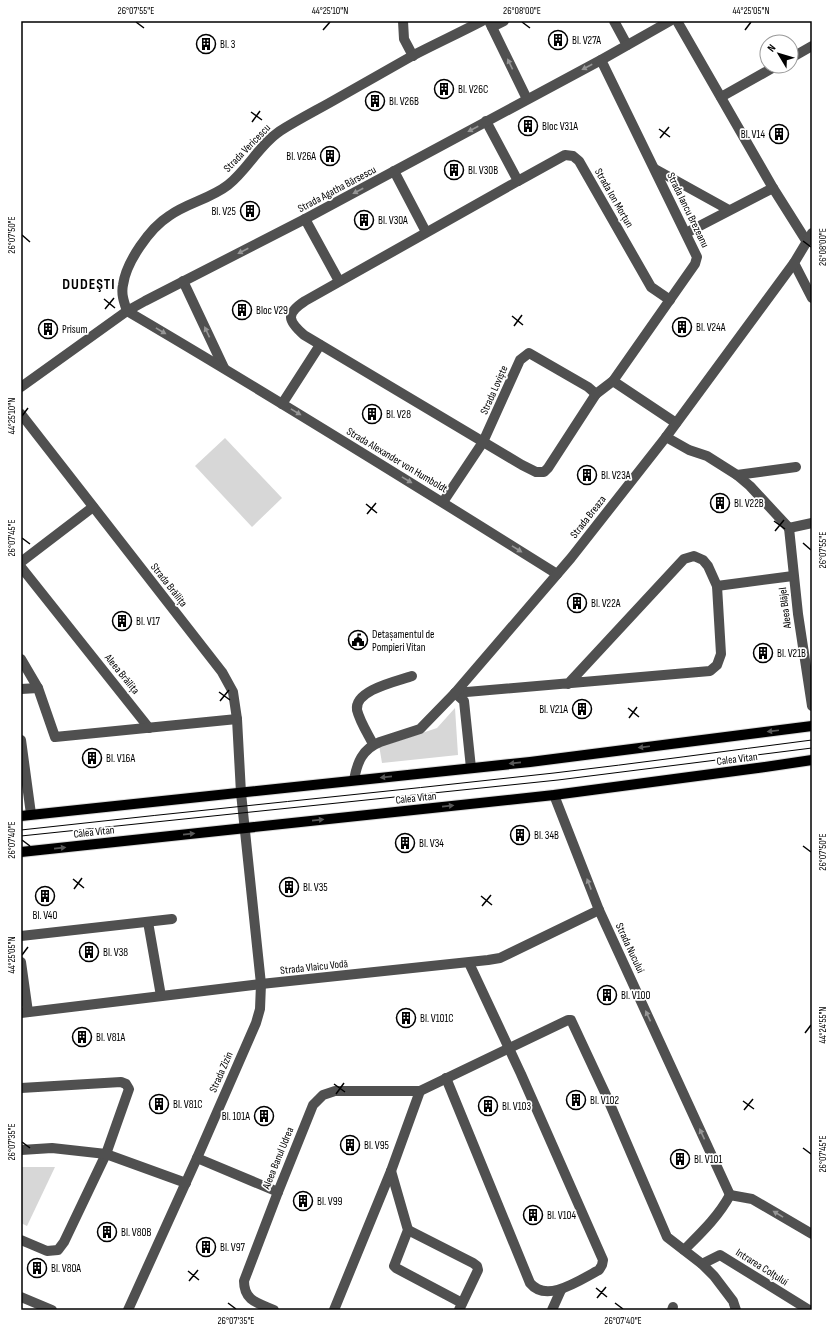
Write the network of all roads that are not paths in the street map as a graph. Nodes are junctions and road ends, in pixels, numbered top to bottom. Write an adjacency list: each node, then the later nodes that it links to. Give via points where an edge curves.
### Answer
1 (403, 21): 11 (street, via 404,39)
2 (482, 21): 11 (street, Strada Vericescu)
3 (504, 21): 7 (street)
4 (614, 21): 8 (street)
5 (670, 21): 8 (street, Strada Agatha Bârsescu)
6 (677, 21): 14 (street)
7 (491, 24): 15 (street, one-way to 7)
8 (627, 45): 12 (street, Strada Agatha Bârsescu)
9 (812, 46): 10 (street)
10 (799, 53)
11 (413, 56): 31 (street, Strada Vericescu, via 280,131 257,152 228,185 159,223 139,249 126,272 122,297)
12 (601, 60): 15 (street, Strada Agatha Bârsescu, one-way to 15); 17 (street, Strada Iancu Brezeanu)
13 (762, 74): 14 (street)
14 (721, 97): 20 (street)
15 (527, 99): 16 (street, Strada Agatha Bârsescu)
16 (486, 121): 18 (street, Strada Agatha Bârsescu, one-way to 18); 19 (street)
17 (655, 168): 21 (street); 24 (street, Strada Iancu Brezeanu)
18 (394, 171): 22 (street, Strada Agatha Bârsescu, one-way to 22); 23 (street)
19 (518, 181): 23 (street); 30 (street, Strada Ion Morțun, via 565,155 573,156 579,161 651,287)
20 (773, 188): 21 (street); 25 (street)
21 (729, 210): 24 (street)
22 (305, 219): 27 (street, Strada Agatha Bârsescu, one-way to 27); 28 (street)
23 (426, 232): 28 (street)
24 (686, 233): 30 (street, Strada Iancu Brezeanu, via 697,257 695,264)
25 (810, 238): 26 (street, Strada Breaza)
26 (794, 263): 29 (street); 39 (street, Strada Breaza)
27 (184, 281): 31 (street, Strada Agatha Bârsescu); 33 (street, one-way to 27)
28 (339, 281): 32 (street, via 291,313 296,328)
29 (812, 298)
30 (670, 300): 34 (street, Strada Iancu Brezeanu)
31 (127, 311): 33 (street, Strada Alexander von Humboldt, one-way to 33); 35 (street, Strada Agatha Bârsescu)
32 (320, 345): 37 (street); 41 (street)
33 (224, 368): 37 (street, Strada Alexander von Humboldt)
34 (613, 381): 36 (street); 39 (street)
35 (21, 387)
36 (596, 394): 41 (street, via 544,472 536,472); 41 (street, Strada Loviște, via 529,353 520,360)
37 (282, 404): 44 (street, Strada Alexander von Humboldt, one-way to 44)
38 (21, 414): 45 (street, Strada Brăilița)
39 (676, 423): 40 (street, Strada Breaza)
40 (666, 437): 43 (street, via 689,450 707,456); 50 (street, Strada Breaza)
41 (483, 442): 44 (street, Strada Loviște)
42 (796, 467): 43 (street)
43 (738, 475): 47 (street)
44 (443, 502): 50 (street, Strada Alexander von Humboldt, one-way to 50)
45 (93, 507): 48 (street); 60 (street, Strada Brăilița, via 225,677 233,692)
46 (812, 523): 47 (street)
47 (789, 528): 51 (street, Aleea Blăjel)
48 (21, 562)
49 (21, 567): 62 (street, Aleea Brăilița)
50 (557, 574): 58 (street, Strada Breaza)
51 (794, 576): 52 (street); 59 (street, Aleea Blăjel)
52 (717, 586): 55 (street, via 703,560 694,556 684,559); 55 (street, via 722,654 717,665 710,671)
53 (21, 659): 56 (street)
54 (412, 676): 64 (street, via 374,689 363,695 358,702 357,709 361,720)
55 (568, 684): 58 (street)
56 (38, 688): 57 (street); 62 (street, via 55,737)
57 (21, 689)
58 (455, 693): 64 (street, Strada Breaza, via 420,729); 66 (street, via 464,701)
59 (812, 706)
60 (237, 719): 62 (street); 68 (street, Strada Brăilița)
61 (812, 726): 66 (main road, Calea Vitan, one-way to 66)
62 (149, 728)
63 (21, 740): 70 (street)
64 (374, 744): 67 (street, Strada Breaza, via 367,749 356,765)
65 (812, 760): 69 (main road, Calea Vitan)
66 (471, 768): 67 (main road, Calea Vitan, one-way to 67)
67 (354, 780): 68 (main road, Calea Vitan)
68 (241, 792): 70 (main road, Calea Vitan); 71 (street, Strada Brăilița)
69 (554, 795): 71 (main road, Calea Vitan, one-way to 69); 73 (street, Strada Nucului, one-way to 69)
70 (26, 815)
71 (245, 828): 72 (main road, Calea Vitan, one-way to 71); 79 (street, Strada Zizin)
72 (21, 852)
73 (599, 910): 78 (street, Strada Vlaicu Vodă, via 500,958); 92 (street, Strada Nucului, one-way to 73)
74 (172, 919): 75 (street)
75 (148, 922): 76 (street); 80 (street)
76 (21, 936)
77 (21, 962): 81 (street)
78 (469, 963): 79 (street, Strada Vlaicu Vodă); 82 (street)
79 (261, 984): 80 (street, Strada Vlaicu Vodă); 88 (street, Strada Zizin, via 262,996 256,1023)
80 (161, 996): 81 (street, Strada Vlaicu Vodă)
81 (25, 1013)
82 (509, 1048): 83 (street, Aleea Banul Udrea); 96 (street, Aleea Banul Udrea, via 568,1020 573,1022 667,1237); 98 (street, via 603,1260 599,1270)
83 (446, 1078): 85 (street, Aleea Banul Udrea); 98 (street, via 530,1283 534,1288 541,1290)
84 (21, 1088): 87 (street, via 121,1082 126,1084 129,1089)
85 (420, 1091): 89 (street); 91 (street, Aleea Banul Udrea, via 335,1091 323,1094 313,1105)
86 (21, 1150): 87 (street, via 52,1148)
87 (106, 1154): 90 (street); 95 (street, via 58,1250 47,1251)
88 (197, 1158): 90 (street, Strada Zizin); 91 (street)
89 (391, 1171): 93 (street); 104 (street)
90 (186, 1183): 102 (street, Strada Zizin)
91 (278, 1192): 103 (street, Aleea Banul Udrea, via 244,1281 244,1290 248,1297)
92 (730, 1195): 94 (street, one-way to 92, via 752,1199); 96 (street, via 720,1212)
93 (408, 1230): 100 (street, via 394,1266); 100 (street, via 476,1266 478,1270)
94 (812, 1234)
95 (21, 1240)
96 (684, 1250): 97 (street)
97 (702, 1264): 106 (street, via 723,1287); 107 (street, Intrarea Colțului, via 720,1255)
98 (560, 1290): 105 (street)
99 (21, 1297): 101 (street)
100 (461, 1307)
101 (52, 1310)
102 (128, 1310)
103 (274, 1310)
104 (334, 1310)
105 (552, 1310)
106 (736, 1310)
107 (809, 1310)

